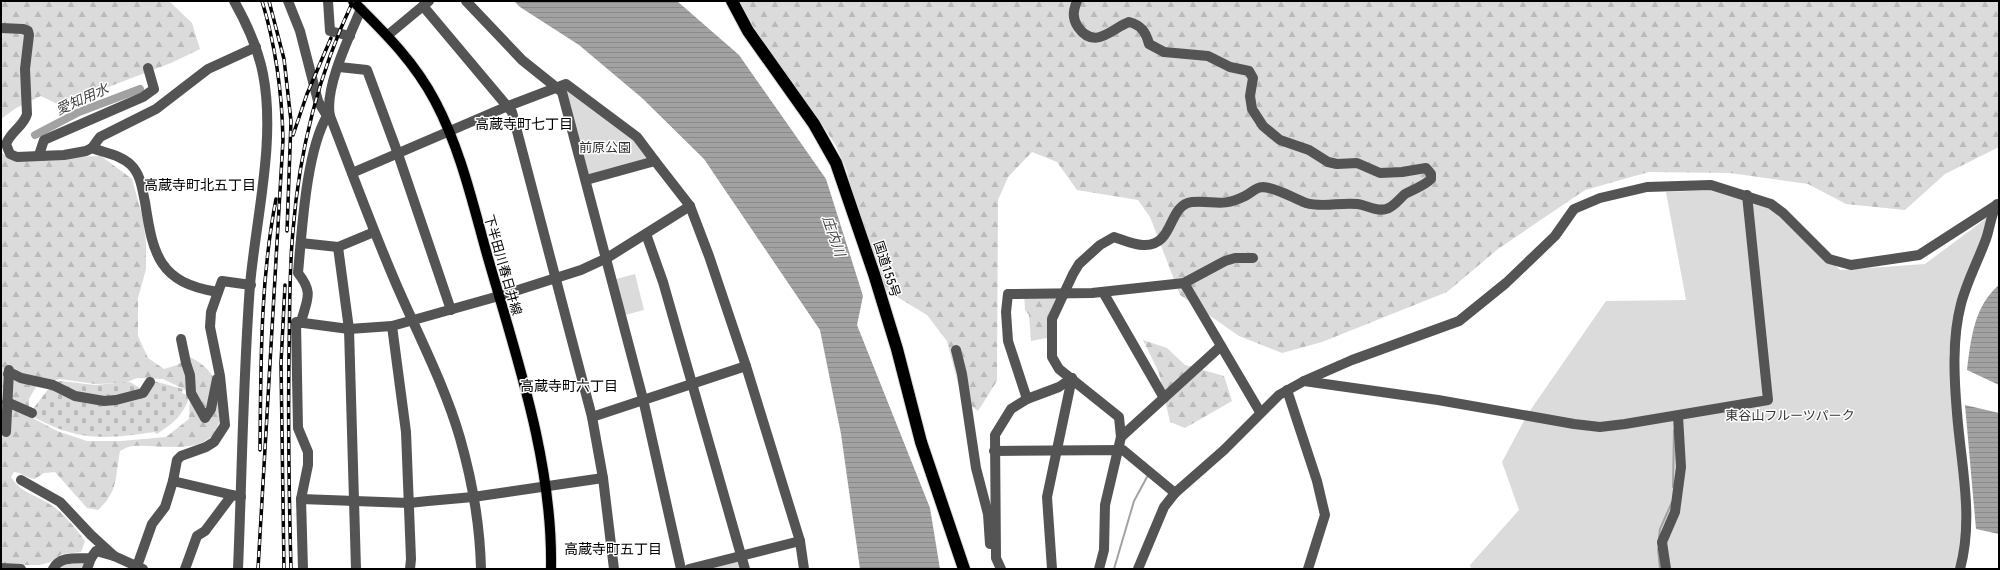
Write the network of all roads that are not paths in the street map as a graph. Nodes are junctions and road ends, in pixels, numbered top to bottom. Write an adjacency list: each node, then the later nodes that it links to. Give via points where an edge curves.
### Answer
1 (234, 1): 13 (street)
2 (288, 1): 18 (street, via 300,31 318,101)
3 (328, 1): 12 (street, via 330,30)
4 (353, 1): 9 (main road, 下半田川春日井線)
5 (466, 1): 16 (street, via 522,60)
6 (732, 1): 101 (highway, 国道155号, via 748,31 814,124 836,163 879,289 921,442)
7 (1077, 1): 40 (street, via 1073,16 1075,23 1091,38 1104,36 1129,22 1142,29 1149,44 1164,52 1208,56 1230,67 1249,71 1253,78 1250,96 1252,109 1263,126 1280,140 1309,150 1328,162 1357,163 1380,173 1426,168 1431,174 1431,179 1404,195 1386,210 1374,210 1357,204 1307,203 1264,187 1228,203 1184,204 1164,237 1154,244 1143,245 1114,237 1108,240 1079,264)
8 (426, 4): 11 (street); 17 (street)
9 (361, 9): 11 (main road, 下半田川春日井線); 12 (street)
10 (1, 28): 22 (street, via 23,29 28,31 29,35 25,70 26,121 9,137 7,150 17,157)
11 (388, 35): 19 (main road, 下半田川春日井線, via 422,80)
12 (350, 36): 14 (street)
13 (256, 47): 20 (street, via 208,69 150,113 100,137); 37 (street, via 263,73 267,109 265,152)
14 (339, 67): 18 (street, via 329,98); 21 (street, via 366,70)
15 (148, 68): 22 (street, via 154,89 44,140)
16 (557, 87): 17 (street); 23 (street, via 566,84 637,137); 25 (street, via 562,92)
17 (508, 106): 19 (street); 35 (street, via 512,112)
18 (329, 116): 24 (street); 31 (street, via 320,129 312,164)
19 (450, 132): 21 (street); 41 (main road, 下半田川春日井線)
20 (92, 148): 22 (street, via 64,155); 38 (street, via 125,160 136,171 153,244 157,255 169,271 187,285)
21 (398, 154): 24 (street); 42 (street)
22 (39, 155)
23 (655, 161): 25 (street); 28 (street)
24 (352, 173): 29 (street)
25 (586, 180): 33 (street)
26 (1747, 195): 27 (street, via 1771,204 1783,212 1829,259 1851,265 1919,255); 54 (street, via 1710,185 1647,187 1600,198 1574,209 1555,236 1506,283 1459,321 1352,360); 63 (street, via 1768,400)
27 (1997, 204): 109 (street, via 1961,305 1955,350 1957,412 1967,512 1965,550)
28 (690, 206): 30 (street); 50 (street)
29 (374, 232): 32 (street); 43 (street)
30 (646, 234): 33 (street); 55 (street, via 663,282)
31 (301, 243): 32 (street); 44 (street, via 298,273 307,285 308,297)
32 (338, 247): 46 (street)
33 (607, 258): 35 (street); 58 (street)
34 (1253, 258): 36 (street, via 1225,261)
35 (555, 280): 41 (street); 64 (street)
36 (1184, 283): 39 (street); 48 (street)
37 (250, 285): 38 (street, via 222,281); 75 (street)
38 (218, 292): 51 (street, via 211,312 210,327)
39 (1102, 292): 40 (street); 57 (street)
40 (1064, 294): 52 (street, via 1052,319 1052,357 1059,369); 59 (street, via 1008,294 1008,341)
41 (499, 296): 42 (street); 73 (main road, 下半田川春日井線, via 533,420)
42 (451, 310): 43 (street)
43 (412, 321): 45 (street); 76 (street, via 460,438)
44 (301, 322): 46 (street); 77 (street, via 296,322 298,428 308,452)
45 (392, 326): 46 (street); 79 (street, via 406,432)
46 (349, 329): 78 (street)
47 (181, 339): 51 (street, via 190,375 187,392 205,418 211,409 216,382)
48 (1221, 346): 57 (street); 61 (street)
49 (956, 350): 102 (street, via 976,468 988,514 992,559)
50 (746, 366): 55 (street); 80 (street)
51 (220, 376): 72 (street, via 225,425 214,442 177,460)
52 (1072, 378): 59 (street, via 1059,387); 66 (street, via 1119,417); 69 (street)
53 (150, 382): 60 (street, via 143,393 104,401 76,396 53,385 21,378 9,372)
54 (1304, 382): 56 (street); 63 (street, via 1438,400 1580,425 1625,424)
55 (692, 384): 58 (street); 82 (street)
56 (1287, 390): 61 (street); 107 (street, via 1317,481 1325,515)
57 (1164, 398): 66 (street)
58 (643, 399): 64 (street); 97 (street)
59 (1026, 400): 68 (street, via 1011,409 1002,422 995,435)
60 (7, 402): 62 (street); 65 (street)
61 (1260, 412): 74 (street, via 1224,450)
62 (32, 413)
63 (1678, 416): 108 (street, via 1681,467 1675,512 1662,542)
64 (592, 417): 70 (street)
65 (6, 432)
66 (1121, 437): 67 (street)
67 (1119, 449): 69 (street); 74 (street, via 1124,450); 105 (street, via 1105,505 1104,550)
68 (994, 451): 69 (street); 103 (street, via 996,558)
69 (1057, 452): 104 (street, via 1047,497)
70 (603, 478): 73 (street); 96 (street)
71 (21, 480): 81 (street, via 60,502)
72 (172, 481): 75 (street); 85 (street, via 165,507 152,524)
73 (546, 486): 76 (street); 95 (main road, 下半田川春日井線, via 552,544)
74 (1174, 493): 106 (street, via 1164,507)
75 (236, 496): 89 (street, via 197,536); 90 (street)
76 (473, 497): 79 (street); 94 (street, via 481,544)
77 (301, 499): 78 (street); 91 (street)
78 (354, 500): 79 (street); 92 (street)
79 (409, 503): 93 (street)
80 (800, 541): 82 (street); 100 (street)
81 (114, 556): 83 (street, via 96,551); 85 (street)
82 (741, 556): 98 (street); 99 (street)
83 (92, 558): 87 (street, via 63,559 56,563); 88 (street)
84 (1, 568): 86 (street)
85 (139, 568)
86 (21, 569)
87 (53, 569)
88 (87, 569)
89 (185, 569)
90 (238, 569)
91 (303, 569)
92 (356, 569)
93 (410, 569)
94 (481, 569)
95 (551, 569)
96 (614, 569)
97 (681, 569)
98 (689, 569)
99 (745, 569)
100 (804, 569)
101 (964, 569)
102 (997, 569)
103 (1001, 569)
104 (1052, 569)
105 (1099, 569)
106 (1138, 569)
107 (1308, 569)
108 (1666, 569)
109 (1960, 569)

